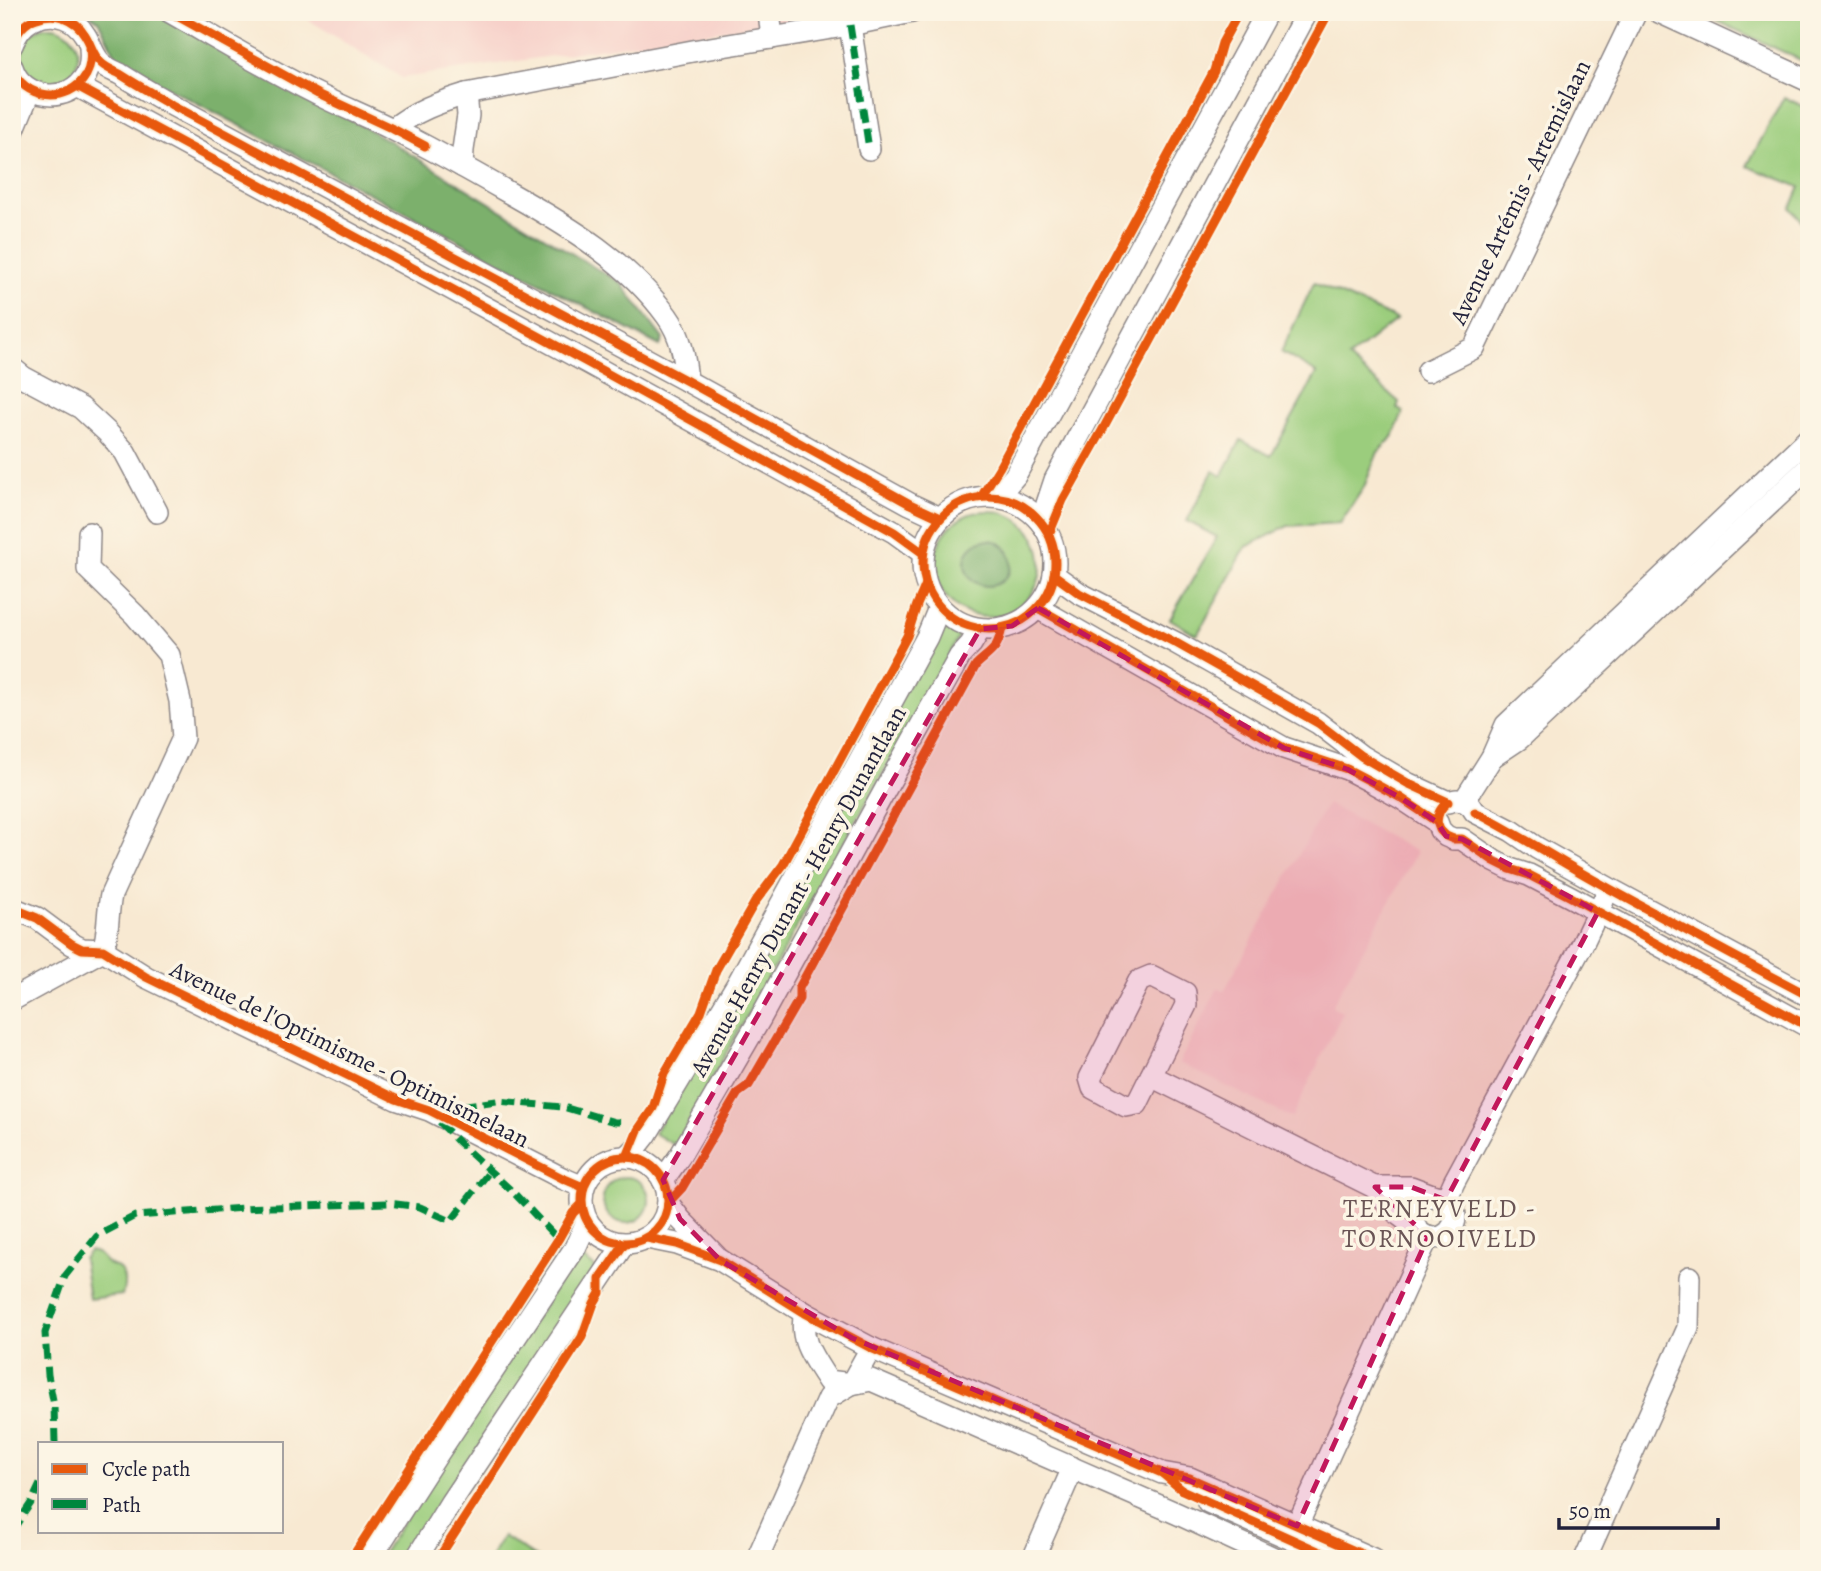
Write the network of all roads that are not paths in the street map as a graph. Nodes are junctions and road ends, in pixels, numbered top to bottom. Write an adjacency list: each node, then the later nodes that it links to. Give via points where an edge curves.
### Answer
1 (170, 12): 19 (street, via 318,94)
2 (769, 12): 10 (street)
3 (912, 12): 9 (street)
4 (1266, 12): 18 (street)
5 (1307, 12): 21 (street)
6 (1636, 12): 25 (street, Avenue Artémis - Artemislaan, via 1475,348)
7 (1659, 12): 14 (street)
8 (18, 21): 11 (street); 12 (street, via 46,15 69,20 86,36)
9 (850, 26): 10 (street); 22 (street)
10 (772, 38): 17 (street)
11 (12, 45)
12 (90, 48): 15 (street, via 91,62); 26 (street, via 100,63 172,105)
13 (12, 67): 16 (street)
14 (1809, 81)
15 (77, 86): 16 (street, via 62,94); 34 (street, via 590,364 894,532)
16 (30, 90): 20 (street)
17 (466, 94): 19 (street, via 437,103); 23 (street)
18 (1205, 128): 21 (street); 29 (street, via 1015,476)
19 (393, 129): 23 (street)
20 (12, 134)
21 (1237, 144): 32 (street, via 1055,480)
22 (869, 149)
23 (462, 166): 26 (street, via 596,245 638,282 668,316 679,337)
24 (12, 368): 30 (street, via 81,408 107,432 125,452)
25 (1428, 371)
26 (687, 381): 31 (street)
27 (1809, 438): 39 (street, via 1506,725)
28 (1809, 467): 39 (street, via 1519,739)
29 (997, 497): 31 (street, via 966,501); 32 (street, via 1022,506)
30 (157, 512)
31 (940, 518): 34 (street)
32 (1041, 522): 35 (street, via 1053,547)
33 (89, 533): 46 (street, via 88,569 169,655 183,738 111,895)
34 (923, 553): 36 (street, via 925,582)
35 (1054, 575): 37 (street); 40 (street, via 1318,723 1409,784)
36 (939, 608): 38 (street, via 958,622); 51 (street, Avenue Henry Dunant - Henry Dunantlaan, via 928,637 738,984 646,1135)
37 (1038, 608): 38 (street, via 1012,625); 41 (street, via 1284,748 1347,769)
38 (980, 629): 52 (street, Avenue Henry Dunant - Henry Dunantlaan, via 960,656 760,1018)
39 (1492, 757): 40 (street)
40 (1462, 805): 41 (street, via 1441,807); 42 (street, via 1476,821 1469,835); 43 (street)
41 (1437, 822): 42 (street, via 1446,836)
42 (1461, 839): 45 (street, via 1494,861)
43 (1610, 889): 45 (street); 47 (street)
44 (12, 908): 46 (street, Avenue de l'Optimisme - Optimismelaan, via 37,918 82,949)
45 (1598, 912): 49 (street); 55 (street, via 1454,1182)
46 (103, 950): 48 (street); 53 (street, Avenue de l'Optimisme - Optimismelaan, via 242,1024)
47 (1809, 996)
48 (12, 1000)
49 (1809, 1027)
50 (1151, 1076): 50 (street, via 1185,1005 1185,993 1151,976 1139,981 1090,1078 1093,1088 1126,1106 1137,1104); 54 (street)
51 (627, 1157): 52 (street, via 648,1164); 53 (street, via 605,1161)
52 (663, 1180): 56 (street)
53 (583, 1187): 57 (street, via 581,1205)
54 (1374, 1187): 55 (street, via 1410,1187); 58 (street)
55 (1441, 1198): 58 (street, via 1424,1199 1416,1207 1414,1221); 58 (street, via 1451,1205 1455,1217 1451,1229 1441,1236)
56 (668, 1203): 59 (street, via 664,1219); 61 (street)
57 (587, 1222): 60 (street, via 596,1234); 68 (street, via 575,1248)
58 (1422, 1232): 67 (street)
59 (647, 1238): 60 (street); 61 (street)
60 (624, 1244): 69 (street)
61 (720, 1260): 63 (street)
62 (1689, 1277): 75 (street, via 1688,1328)
63 (805, 1313): 64 (street); 65 (street, via 802,1327 810,1354 828,1381)
64 (871, 1348): 65 (street); 67 (street, via 1162,1473 1182,1490)
65 (851, 1384): 66 (street, via 871,1380); 70 (street, via 828,1398)
66 (1073, 1468): 71 (street); 72 (street)
67 (1294, 1532): 73 (street); 74 (street)
68 (370, 1559)
69 (416, 1559)
70 (757, 1559)
71 (1033, 1559)
72 (1276, 1559)
73 (1336, 1559)
74 (1373, 1559)
75 (1585, 1559)

